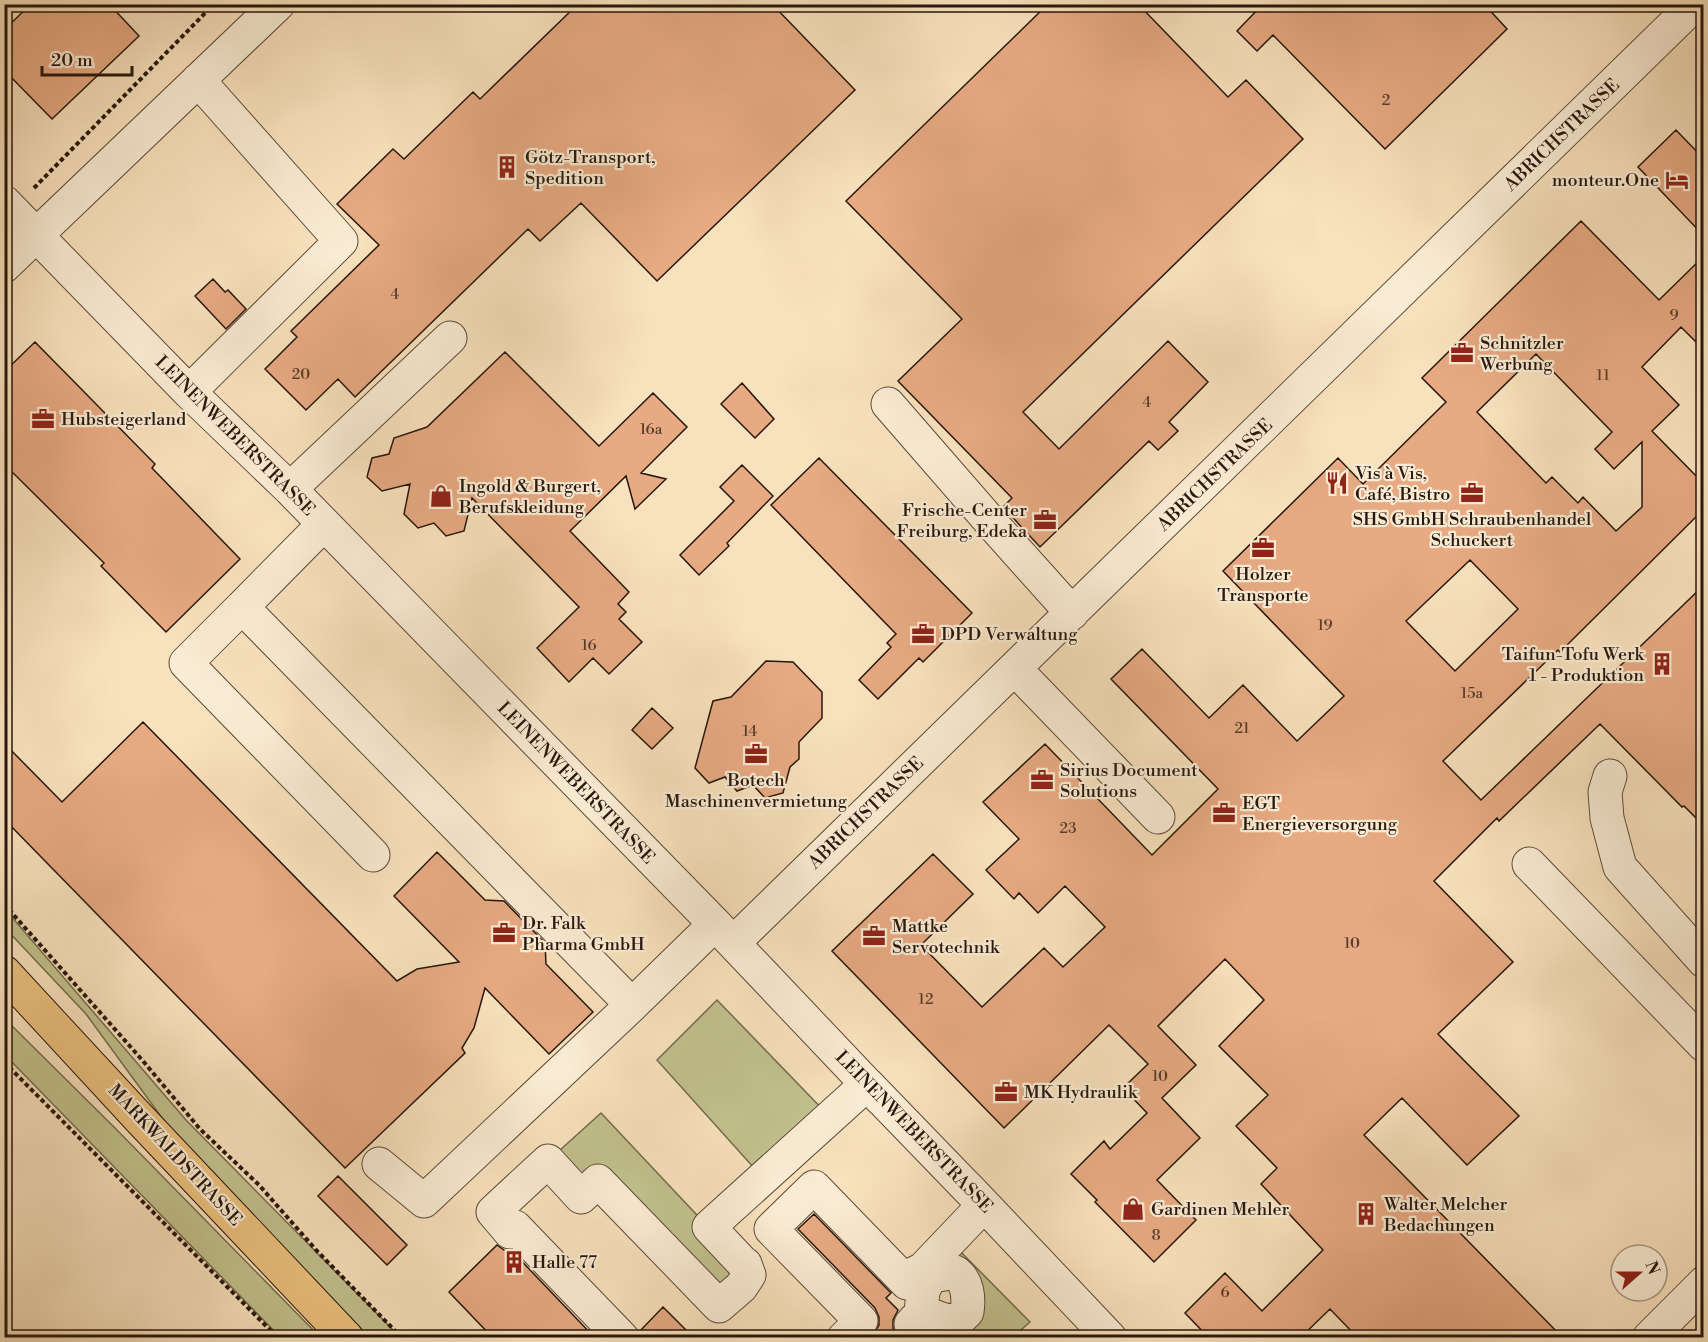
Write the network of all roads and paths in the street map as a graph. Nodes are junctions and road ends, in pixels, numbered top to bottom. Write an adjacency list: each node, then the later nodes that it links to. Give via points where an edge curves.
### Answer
1 (214, 4): 5 (path)
2 (278, 4): 4 (street)
3 (1695, 4): 14 (street, ABRICHSTRASSE)
4 (198, 80): 6 (street); 9 (street, via 341,240)
5 (9, 206): 6 (street, LEINENWEBERSTRASSE)
6 (36, 234): 7 (street); 9 (street, LEINENWEBERSTRASSE)
7 (4, 266)
8 (450, 338): 11 (street)
9 (189, 392): 11 (street, LEINENWEBERSTRASSE)
10 (888, 404): 14 (street)
11 (290, 489): 12 (street, LEINENWEBERSTRASSE)
12 (323, 525): 13 (street); 21 (street, LEINENWEBERSTRASSE)
13 (242, 607): 18 (street, via 186,663); 24 (street)
14 (1072, 613): 15 (street, ABRICHSTRASSE)
15 (1015, 669): 17 (street); 21 (street, ABRICHSTRASSE)
16 (1610, 776): 22 (street, via 1605,792 1607,818 1620,867)
17 (1158, 817)
18 (373, 855)
19 (1529, 864): 25 (street)
20 (4, 904): 33 (path, via 200,1129 259,1185 316,1251)
21 (724, 933): 24 (street, ABRICHSTRASSE); 27 (street, LEINENWEBERSTRASSE)
22 (1704, 961)
23 (4, 972): 32 (main road, MARKWALDSTRASSE)
24 (632, 1005): 28 (street, ABRICHSTRASSE, via 424,1202)
25 (1704, 1045)
26 (4, 1062): 31 (path)
27 (873, 1091): 29 (street, LEINENWEBERSTRASSE); 34 (street, via 740,1228 709,1227 743,1261 749,1275 719,1306 598,1181 580,1197 548,1161 493,1212 510,1232 515,1227)
28 (379, 1164)
29 (984, 1205): 35 (street, via 924,1268 933,1276 955,1272 961,1276 968,1295 967,1312 952,1321 936,1317 922,1336 911,1324 921,1313 926,1285 921,1275 917,1272 907,1283 813,1187 771,1229 861,1321); 36 (street, LEINENWEBERSTRASSE)
30 (1704, 1283): 37 (street)
31 (278, 1338)
32 (347, 1338)
33 (402, 1338)
34 (622, 1338)
35 (844, 1338)
36 (1110, 1338)
37 (1648, 1338)

